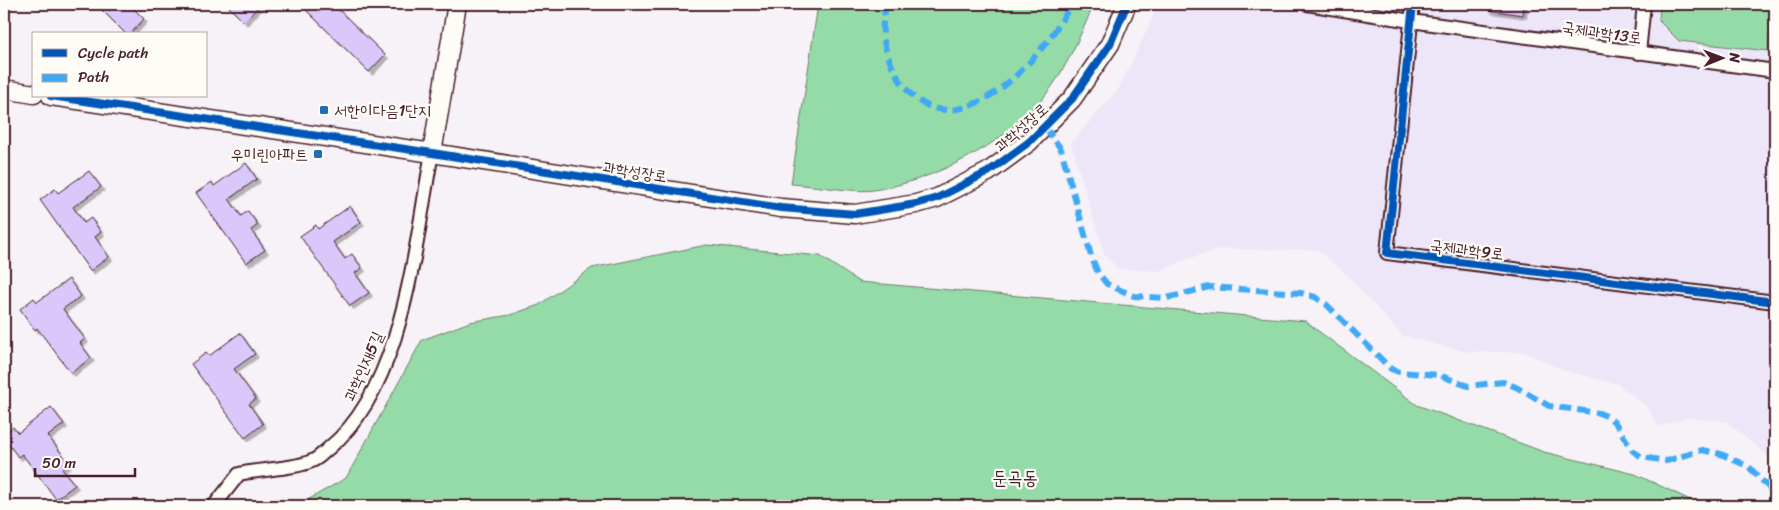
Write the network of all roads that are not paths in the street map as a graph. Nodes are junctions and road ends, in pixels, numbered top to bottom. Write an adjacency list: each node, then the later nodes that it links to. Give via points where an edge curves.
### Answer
1 (457, 4): 12 (street)
2 (1127, 4): 12 (street, 과학성장로, via 1100,60 1072,99 1029,142 963,187 916,204 855,214 781,208)
3 (1307, 4): 6 (street, 국제과학13로)
4 (1413, 4): 6 (street)
5 (1644, 4): 7 (street)
6 (1411, 21): 7 (street, 국제과학13로); 13 (street, 국제과학9로, via 1387,253)
7 (1639, 53): 8 (street, 국제과학13로)
8 (1775, 71)
9 (4, 89): 10 (street)
10 (32, 94)
11 (64, 98): 12 (street, 과학성장로)
12 (432, 153): 14 (street, 과학인재5길, via 405,305 366,405 343,437 314,460 240,474)
13 (1775, 302)
14 (214, 506)

